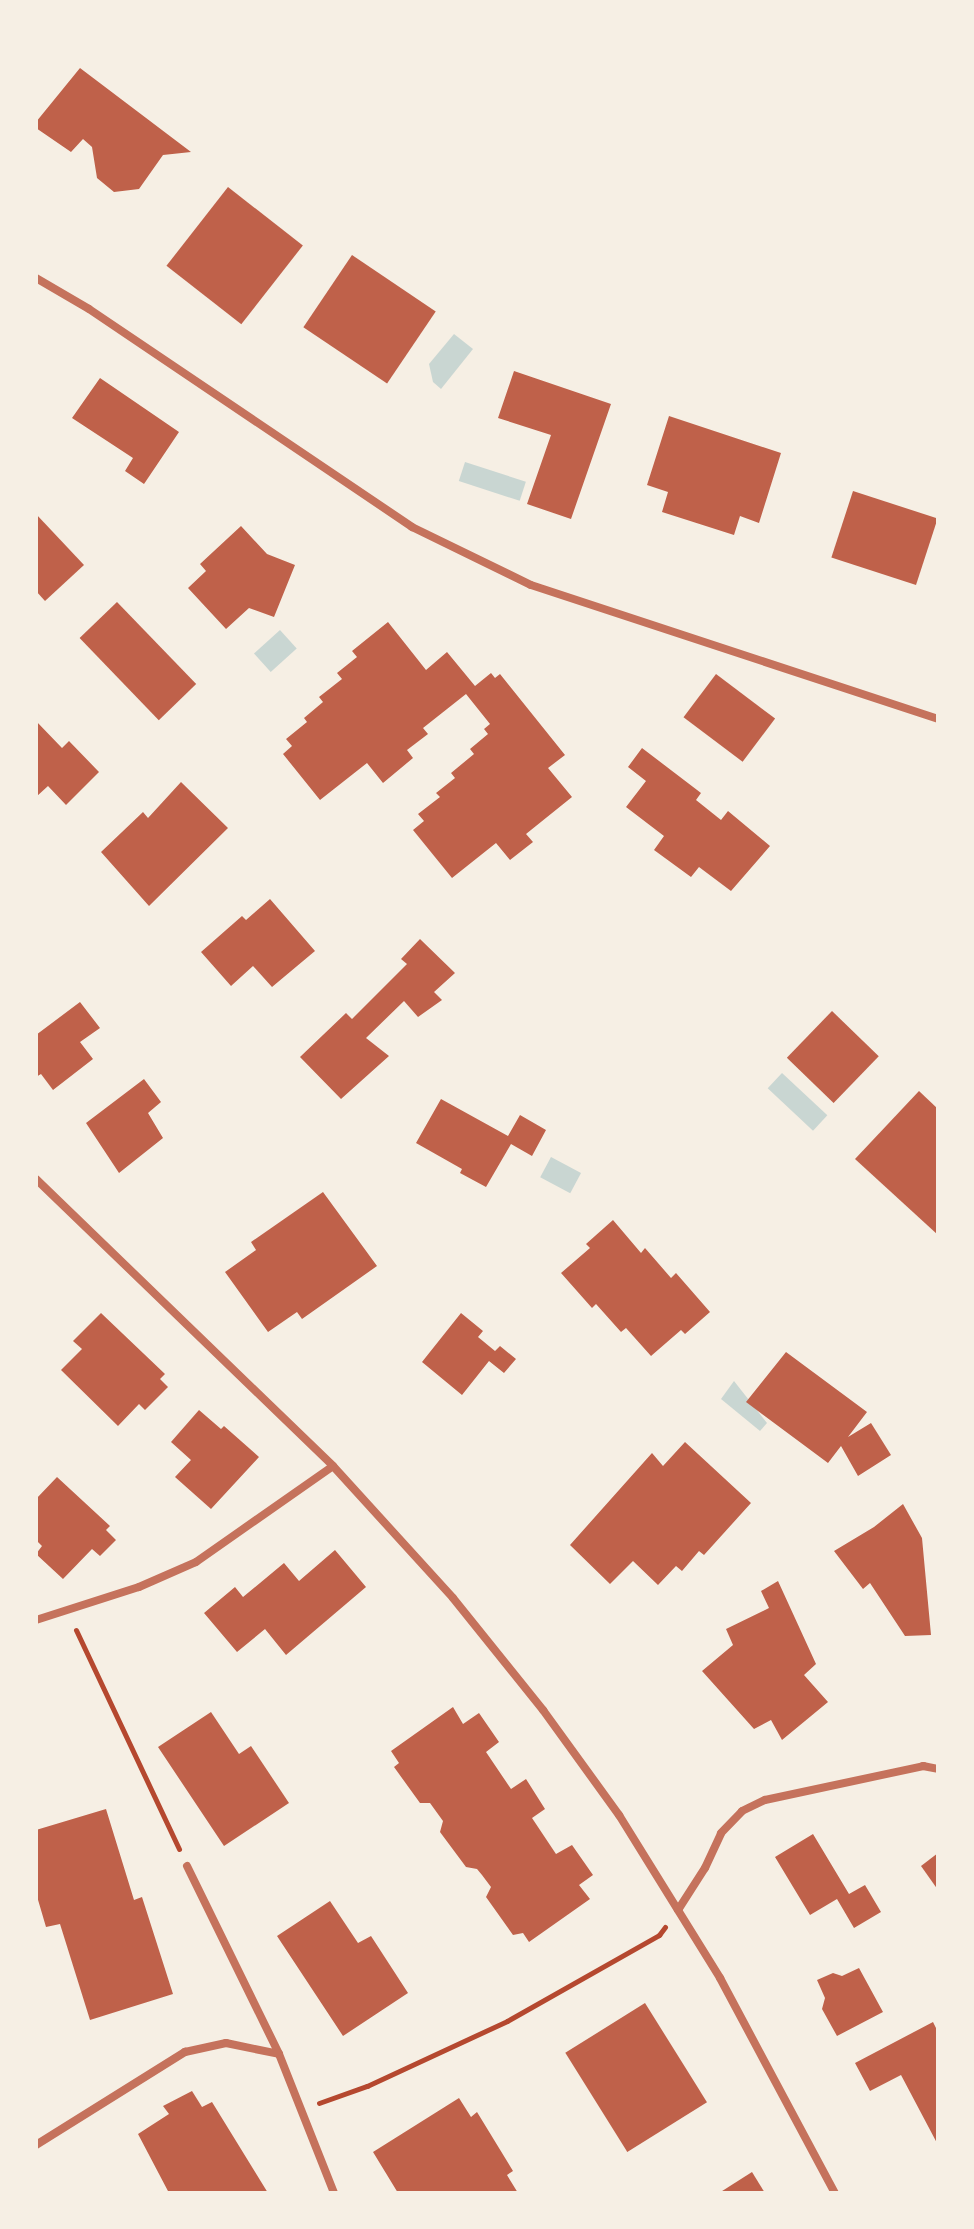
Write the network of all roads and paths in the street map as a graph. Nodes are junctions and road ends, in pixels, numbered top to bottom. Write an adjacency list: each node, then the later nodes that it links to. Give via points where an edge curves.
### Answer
1 (36, 278): 2 (street, via 425,534 531,585)
2 (938, 719)
3 (36, 1179): 4 (street)
4 (333, 1466): 5 (street, via 196,1562); 9 (street, via 435,1577 543,1710 619,1815)
5 (67, 1611): 6 (street); 8 (path)
6 (36, 1620)
7 (938, 1769): 9 (street, via 909,1769 765,1800 742,1811 721,1833)
8 (187, 1866): 10 (street)
9 (678, 1910): 11 (path, via 659,1935 507,2021 367,2086); 14 (street)
10 (279, 2054): 11 (street); 12 (street, via 226,2043 185,2052)
11 (303, 2109): 13 (street)
12 (36, 2145)
13 (334, 2193)
14 (835, 2193)

